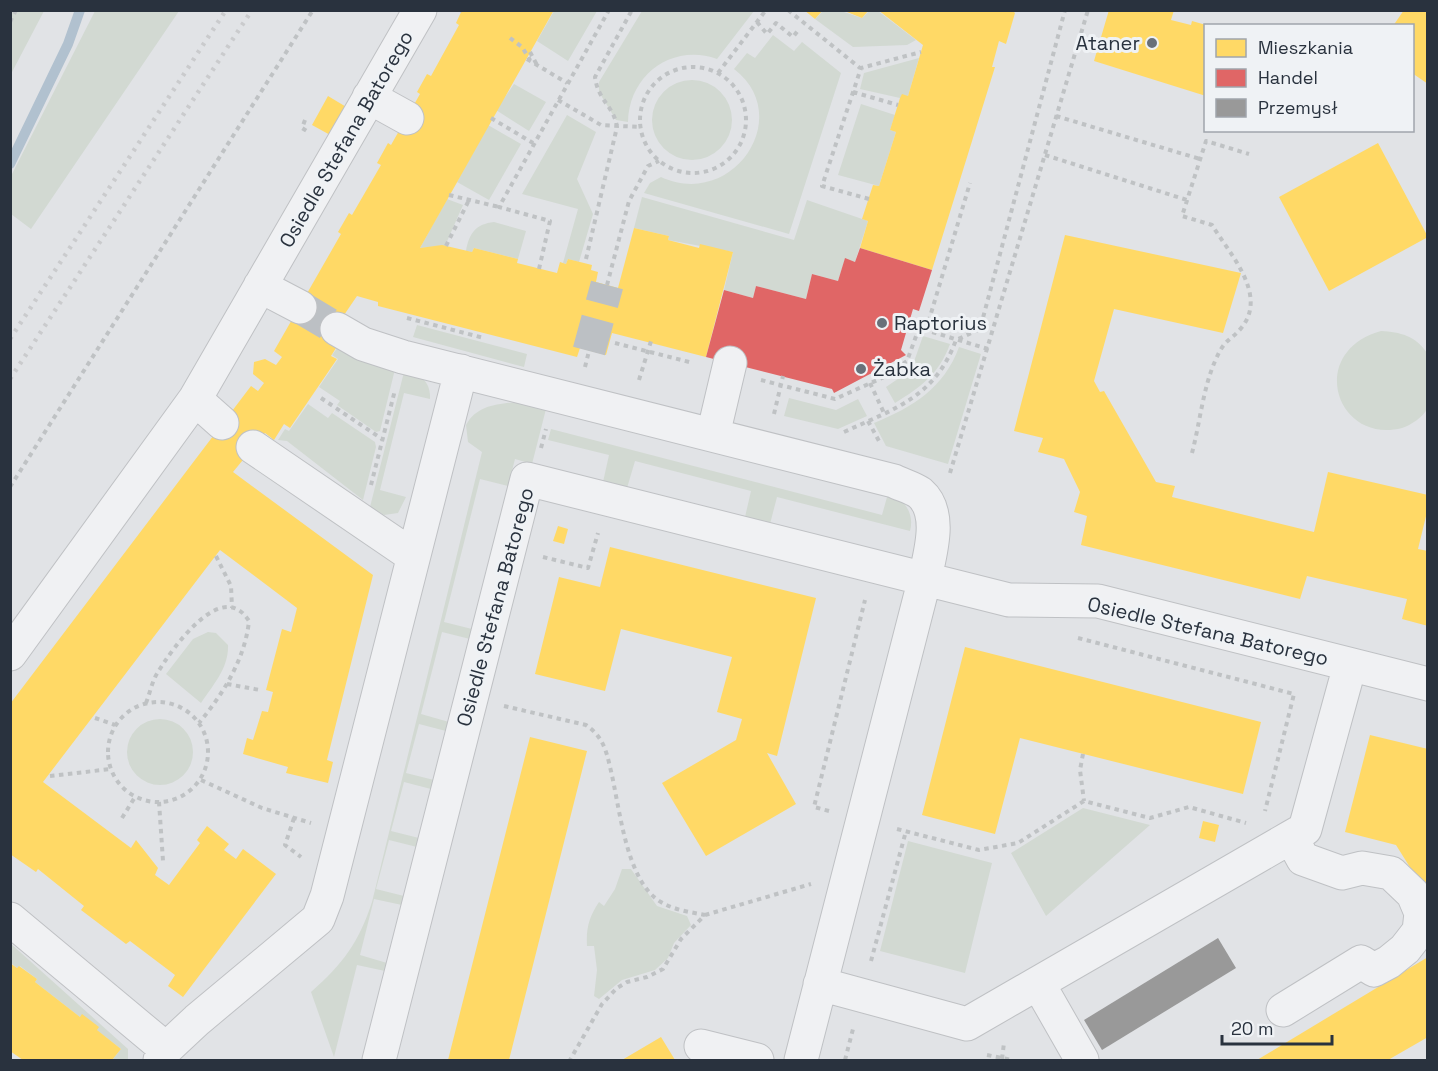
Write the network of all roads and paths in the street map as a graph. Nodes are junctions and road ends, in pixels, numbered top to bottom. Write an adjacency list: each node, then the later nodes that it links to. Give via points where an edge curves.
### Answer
1 (16, 10): 10 (path)
2 (313, 10): 83 (path)
3 (420, 10): 21 (street, Osiedle Stefana Batorego)
4 (609, 10): 19 (path)
5 (632, 10): 28 (path, via 595,77 601,99 616,115)
6 (766, 10): 11 (path)
7 (788, 10): 17 (path)
8 (1065, 10): 52 (path, via 980,329)
9 (1088, 10): 24 (path)
10 (10, 22)
11 (756, 22): 12 (path, via 767,34 776,23 793,37); 18 (path)
12 (799, 29)
13 (510, 38): 16 (path)
14 (530, 52): 16 (path)
15 (921, 52): 17 (path)
16 (537, 65): 19 (path)
17 (861, 68): 20 (path)
18 (718, 73): 29 (path, via 689,66 663,75 645,95); 35 (path, via 736,88 744,105 745,131 738,148 718,167 701,172 683,172)
19 (567, 83): 22 (path)
20 (853, 92): 23 (path); 38 (path, via 822,186)
21 (369, 97): 25 (street); 46 (street, Osiedle Stefana Batorego)
22 (558, 99): 28 (path, via 601,125); 31 (path)
23 (898, 105)
24 (1056, 116): 33 (path); 34 (path)
25 (407, 118)
26 (491, 118): 31 (path)
27 (305, 120): 30 (path)
28 (617, 127): 29 (path); 43 (path)
29 (640, 127): 35 (path, via 647,148)
30 (302, 128)
31 (533, 143): 41 (path)
32 (1249, 154): 34 (path, via 1206,141)
33 (1045, 156): 40 (path); 56 (path)
34 (1200, 159): 40 (path)
35 (659, 161): 45 (path, via 648,166 630,201)
36 (970, 183): 51 (path)
37 (449, 195): 39 (path)
38 (869, 199)
39 (469, 200): 41 (path); 42 (path)
40 (1187, 200): 81 (path, via 1182,216 1212,225 1248,283 1252,306 1242,327 1224,342 1214,362)
41 (499, 207): 44 (path, via 550,221)
42 (446, 246)
43 (586, 259)
44 (539, 268)
45 (607, 285)
46 (260, 286): 47 (street); 72 (street, Osiedle Stefana Batorego)
47 (300, 307)
48 (402, 317): 49 (path)
49 (412, 320): 53 (path); 59 (path)
50 (337, 329): 59 (street, via 363,344)
51 (926, 330): 52 (path); 67 (path, via 919,328 907,361)
52 (957, 339): 56 (path); 73 (path, via 935,381)
53 (493, 340)
54 (651, 341): 58 (path)
55 (615, 343): 58 (path)
56 (988, 350): 82 (path)
57 (590, 351): 61 (path)
58 (647, 351): 62 (path); 68 (path)
59 (403, 357): 63 (street); 79 (path)
60 (577, 364): 61 (path)
61 (585, 367): 64 (path)
62 (729, 368): 70 (path); 75 (street)
63 (460, 371): 75 (street); 88 (street)
64 (596, 372)
65 (783, 376): 70 (path)
66 (631, 382): 68 (path)
67 (870, 383): 70 (path, via 835,399); 73 (path)
68 (638, 384): 69 (path)
69 (648, 386)
70 (781, 386): 74 (path)
71 (321, 398): 79 (path)
72 (195, 399): 77 (street); 92 (street, Osiedle Stefana Batorego)
73 (884, 413): 78 (path)
74 (773, 417): 75 (path); 76 (path)
75 (716, 419): 89 (street, via 920,493 930,507 933,528)
76 (783, 420)
77 (222, 423)
78 (838, 434)
79 (382, 439): 84 (path)
80 (254, 447): 84 (street)
81 (1192, 453)
82 (947, 483)
83 (10, 487)
84 (362, 521): 88 (street)
85 (600, 526): 86 (path, via 588,568)
86 (535, 555)
87 (216, 556): 90 (path, via 231,586)
88 (413, 556): 111 (street)
89 (925, 578): 93 (street, Osiedle Stefana Batorego, via 1010,600 1098,601); 110 (street); 125 (street, Osiedle Stefana Batorego, via 527,479)
90 (232, 608): 94 (path, via 245,614 249,621 243,651); 97 (path, via 205,615 186,633 156,674)
91 (1074, 637): 113 (path, via 1294,694)
92 (10, 654)
93 (1350, 665): 95 (street, Osiedle Stefana Batorego); 113 (street, Osiedle Stefana Batorego, via 1305,829)
94 (227, 684): 96 (path); 100 (path)
95 (1428, 684)
96 (260, 690)
97 (146, 703): 100 (path, via 164,701 180,706); 101 (path, via 130,709)
98 (497, 705): 117 (path, via 586,725 596,732 604,744 620,803 629,859 640,881 663,904)
99 (94, 718): 101 (path)
100 (199, 723): 105 (path, via 209,746)
101 (115, 725): 103 (path, via 109,741)
102 (1083, 754): 107 (path, via 1080,770)
103 (111, 768): 104 (path); 106 (path, via 125,790)
104 (50, 776)
105 (201, 780): 108 (path, via 186,794); 111 (path, via 261,808)
106 (135, 797): 108 (path); 109 (path)
107 (1084, 801): 112 (path, via 1018,843 979,850); 113 (path, via 1150,819 1189,807)
108 (159, 802): 115 (path)
109 (122, 818)
110 (862, 820): 112 (path); 120 (street)
111 (344, 831): 124 (street, via 318,919 196,1020)
112 (906, 831): 121 (path)
113 (1276, 832): 114 (street, Osiedle Stefana Batorego); 114 (path); 122 (street, via 1304,859 1342,873 1362,868 1391,873 1413,894 1421,913 1419,931 1389,962 1374,970 1361,962)
114 (1253, 859): 119 (street, Osiedle Stefana Batorego)
115 (163, 861)
116 (814, 882): 117 (path)
117 (705, 915): 126 (path, via 681,939 663,969 627,982 609,996)
118 (10, 919): 124 (street)
119 (1038, 983): 121 (street, Osiedle Stefana Batorego, via 967,1024); 130 (street)
120 (820, 984): 121 (street, Osiedle Stefana Batorego); 128 (street)
121 (862, 995): 129 (path)
122 (1283, 1010)
123 (701, 1046): 127 (street)
124 (163, 1055)
125 (379, 1060)
126 (570, 1060)
127 (757, 1060)
128 (801, 1060)
129 (845, 1060)
130 (1082, 1060)

